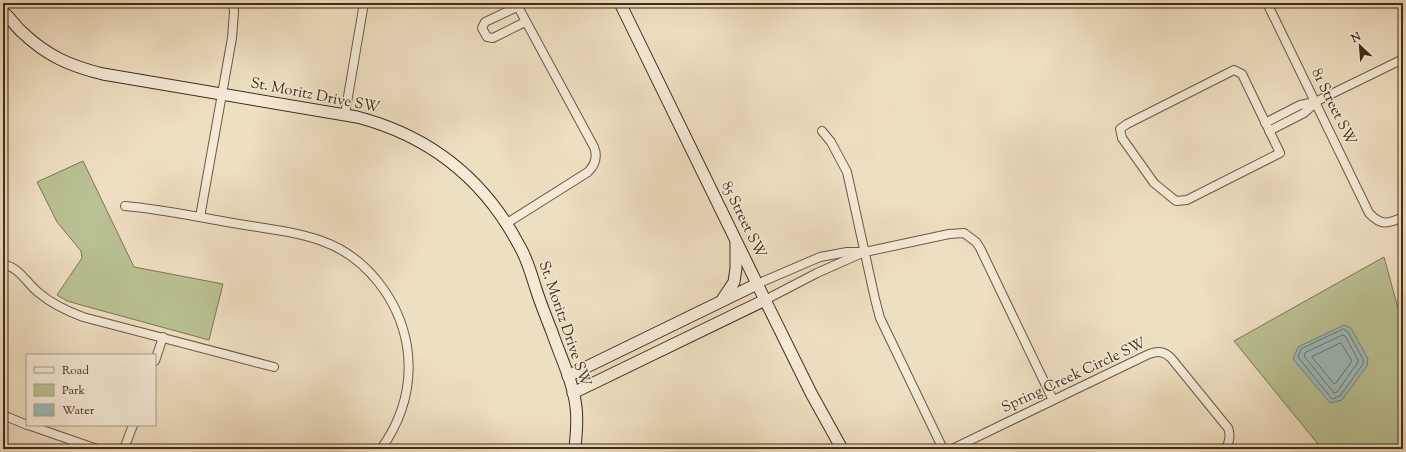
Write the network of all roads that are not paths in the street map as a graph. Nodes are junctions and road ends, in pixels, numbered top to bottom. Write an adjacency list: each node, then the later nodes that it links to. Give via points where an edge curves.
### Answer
1 (4, 3): 7 (street, St. Moritz Drive SW)
2 (233, 3): 10 (street, via 232,38)
3 (364, 3): 12 (street)
4 (620, 3): 20 (street, 85 Street SW)
5 (1267, 3): 11 (street, 81 Street SW)
6 (517, 5): 8 (street); 8 (street, via 485,22 482,28 487,37 493,38)
7 (5, 13): 10 (street, St. Moritz Drive SW, via 36,46 69,65 103,74)
8 (525, 22): 19 (street, via 590,140 596,156 595,163 588,172)
9 (1403, 59): 11 (street)
10 (222, 94): 12 (street, St. Moritz Drive SW); 17 (street)
11 (1315, 102): 13 (street, via 1300,105); 15 (street, via 1304,113); 18 (street, 81 Street SW, via 1368,213 1377,222 1385,223)
12 (345, 114): 19 (street, St. Moritz Drive SW, via 391,128 443,155 476,184)
13 (1265, 123): 15 (street); 15 (street, via 1242,74 1234,70 1123,126 1120,134 1154,183 1176,201 1182,201 1280,154)
14 (822, 131): 21 (street, via 847,172)
15 (1269, 131)
16 (125, 206): 17 (street)
17 (200, 217): 38 (street, via 321,240 357,261 372,274 394,305 403,327 408,357 408,378 400,415)
18 (1403, 217)
19 (507, 223): 29 (street, St. Moritz Drive SW, via 521,248)
20 (736, 240): 23 (street, 85 Street SW); 25 (street, via 734,282)
21 (865, 252): 23 (street, via 820,257); 24 (street); 31 (street, via 955,232 970,236 980,248); 41 (street, via 883,324)
22 (3, 266): 26 (street, via 12,267 38,293 70,312)
23 (757, 284): 24 (street, 85 Street SW); 25 (street)
24 (765, 300): 30 (street); 40 (street, 85 Street SW)
25 (722, 301): 29 (street)
26 (164, 337): 27 (street); 28 (street)
27 (156, 358)
28 (274, 367)
29 (568, 376): 30 (street, St. Moritz Drive SW)
30 (573, 393): 39 (street, St. Moritz Drive SW, via 577,419)
31 (1053, 400): 42 (street, Spring Creek Circle SW); 43 (street, Spring Creek Circle SW, via 1149,354 1161,352 1171,358 1228,428 1230,431)
32 (3, 414): 33 (street)
33 (26, 424)
34 (31, 426): 36 (street)
35 (133, 426): 37 (street)
36 (97, 449)
37 (124, 449)
38 (381, 449)
39 (575, 449)
40 (842, 449)
41 (943, 449)
42 (952, 449)
43 (1226, 449)

